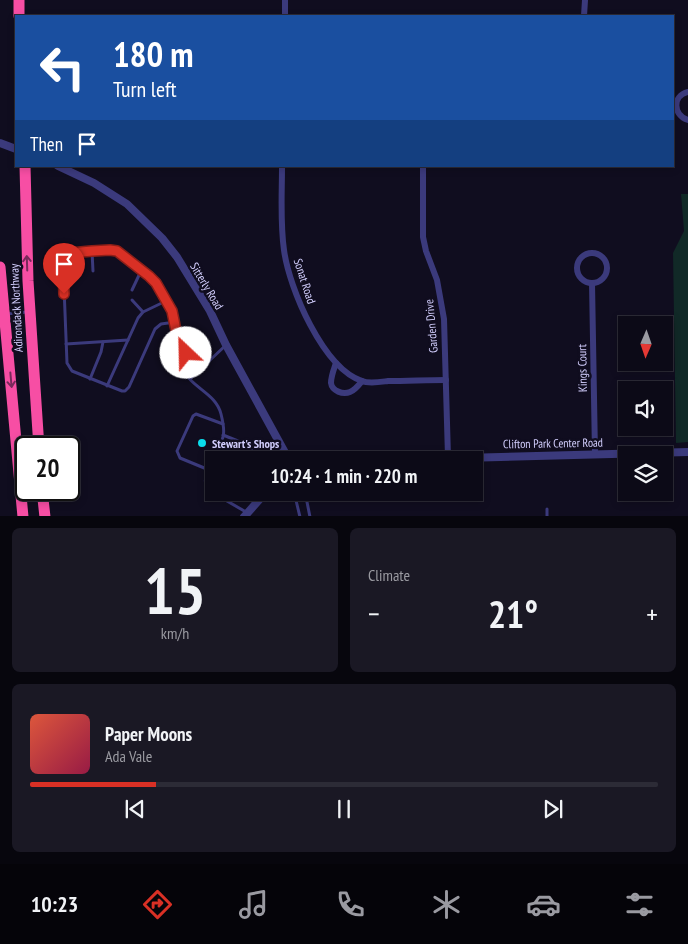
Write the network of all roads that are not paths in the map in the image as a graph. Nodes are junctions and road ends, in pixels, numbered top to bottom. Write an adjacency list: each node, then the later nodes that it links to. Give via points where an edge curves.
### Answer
1 (19, 0): 4 (highway)
2 (285, 0): 5 (street)
3 (585, 0): 6 (street)
4 (20, 15)
5 (285, 15)
6 (584, 15)
7 (688, 92): 8 (street, via 676,103)
8 (676, 116): 9 (street)
9 (688, 120)
10 (0, 142): 11 (street)
11 (15, 149)
12 (25, 167): 24 (highway, Adirondack Northway, one-way to 12)
13 (60, 167): 32 (street, Sitterly Road, via 127,204 150,225 177,257 210,311)
14 (282, 167): 34 (street, Sonat Road, via 287,268 305,316)
15 (423, 167): 37 (street, Garden Drive, via 423,237 442,306)
16 (92, 251): 18 (lane); 19 (lane, via 117,251); 30 (lane, via 64,256)
17 (0, 266): 26 (highway, Adirondack Northway)
18 (93, 271)
19 (141, 271): 21 (lane); 23 (lane, via 156,283)
20 (592, 283): 20 (street, via 604,277 606,269 605,261 591,253 580,259 577,271 584,281); 48 (street, Kings Court)
21 (132, 290)
22 (132, 300): 25 (lane)
23 (166, 302): 25 (lane); 27 (lane)
24 (30, 312): 26 (lane); 42 (highway, Adirondack Northway)
25 (143, 312): 28 (lane)
26 (5, 314): 58 (highway, Adirondack Northway, one-way to 58)
27 (175, 322): 31 (lane); 39 (lane, via 155,328 125,391)
28 (129, 340): 29 (lane); 39 (lane)
29 (103, 342): 30 (lane); 35 (lane)
30 (66, 344): 35 (lane, via 69,368)
31 (179, 345): 33 (lane, via 186,353); 36 (lane, via 183,369)
32 (226, 345): 33 (lane); 45 (street, Sitterly Road)
33 (208, 360): 36 (lane)
34 (336, 363): 38 (street, Sonat Road); 38 (street, via 331,384 336,390 350,392)
35 (90, 379): 39 (lane)
36 (190, 379): 40 (lane, via 219,405)
37 (446, 380): 38 (street); 46 (street, Garden Drive)
38 (362, 381)
39 (107, 386)
40 (223, 424): 41 (lane); 50 (lane, via 196,414 179,444 180,458)
41 (223, 434): 43 (lane); 44 (lane, via 253,448)
42 (38, 436)
43 (216, 451)
44 (252, 451)
45 (284, 451)
46 (448, 451)
47 (688, 452): 48 (street, Clifton Park Center Road)
48 (595, 454): 49 (street, Clifton Park Center Road)
49 (483, 456)
50 (205, 469)
51 (43, 501): 59 (highway)
52 (225, 501): 57 (lane)
53 (258, 501): 57 (street)
54 (296, 501): 60 (lane)
55 (307, 501): 61 (lane)
56 (547, 509): 62 (lane)
57 (246, 515)
58 (23, 516)
59 (44, 516)
60 (300, 516)
61 (310, 516)
62 (547, 516)

